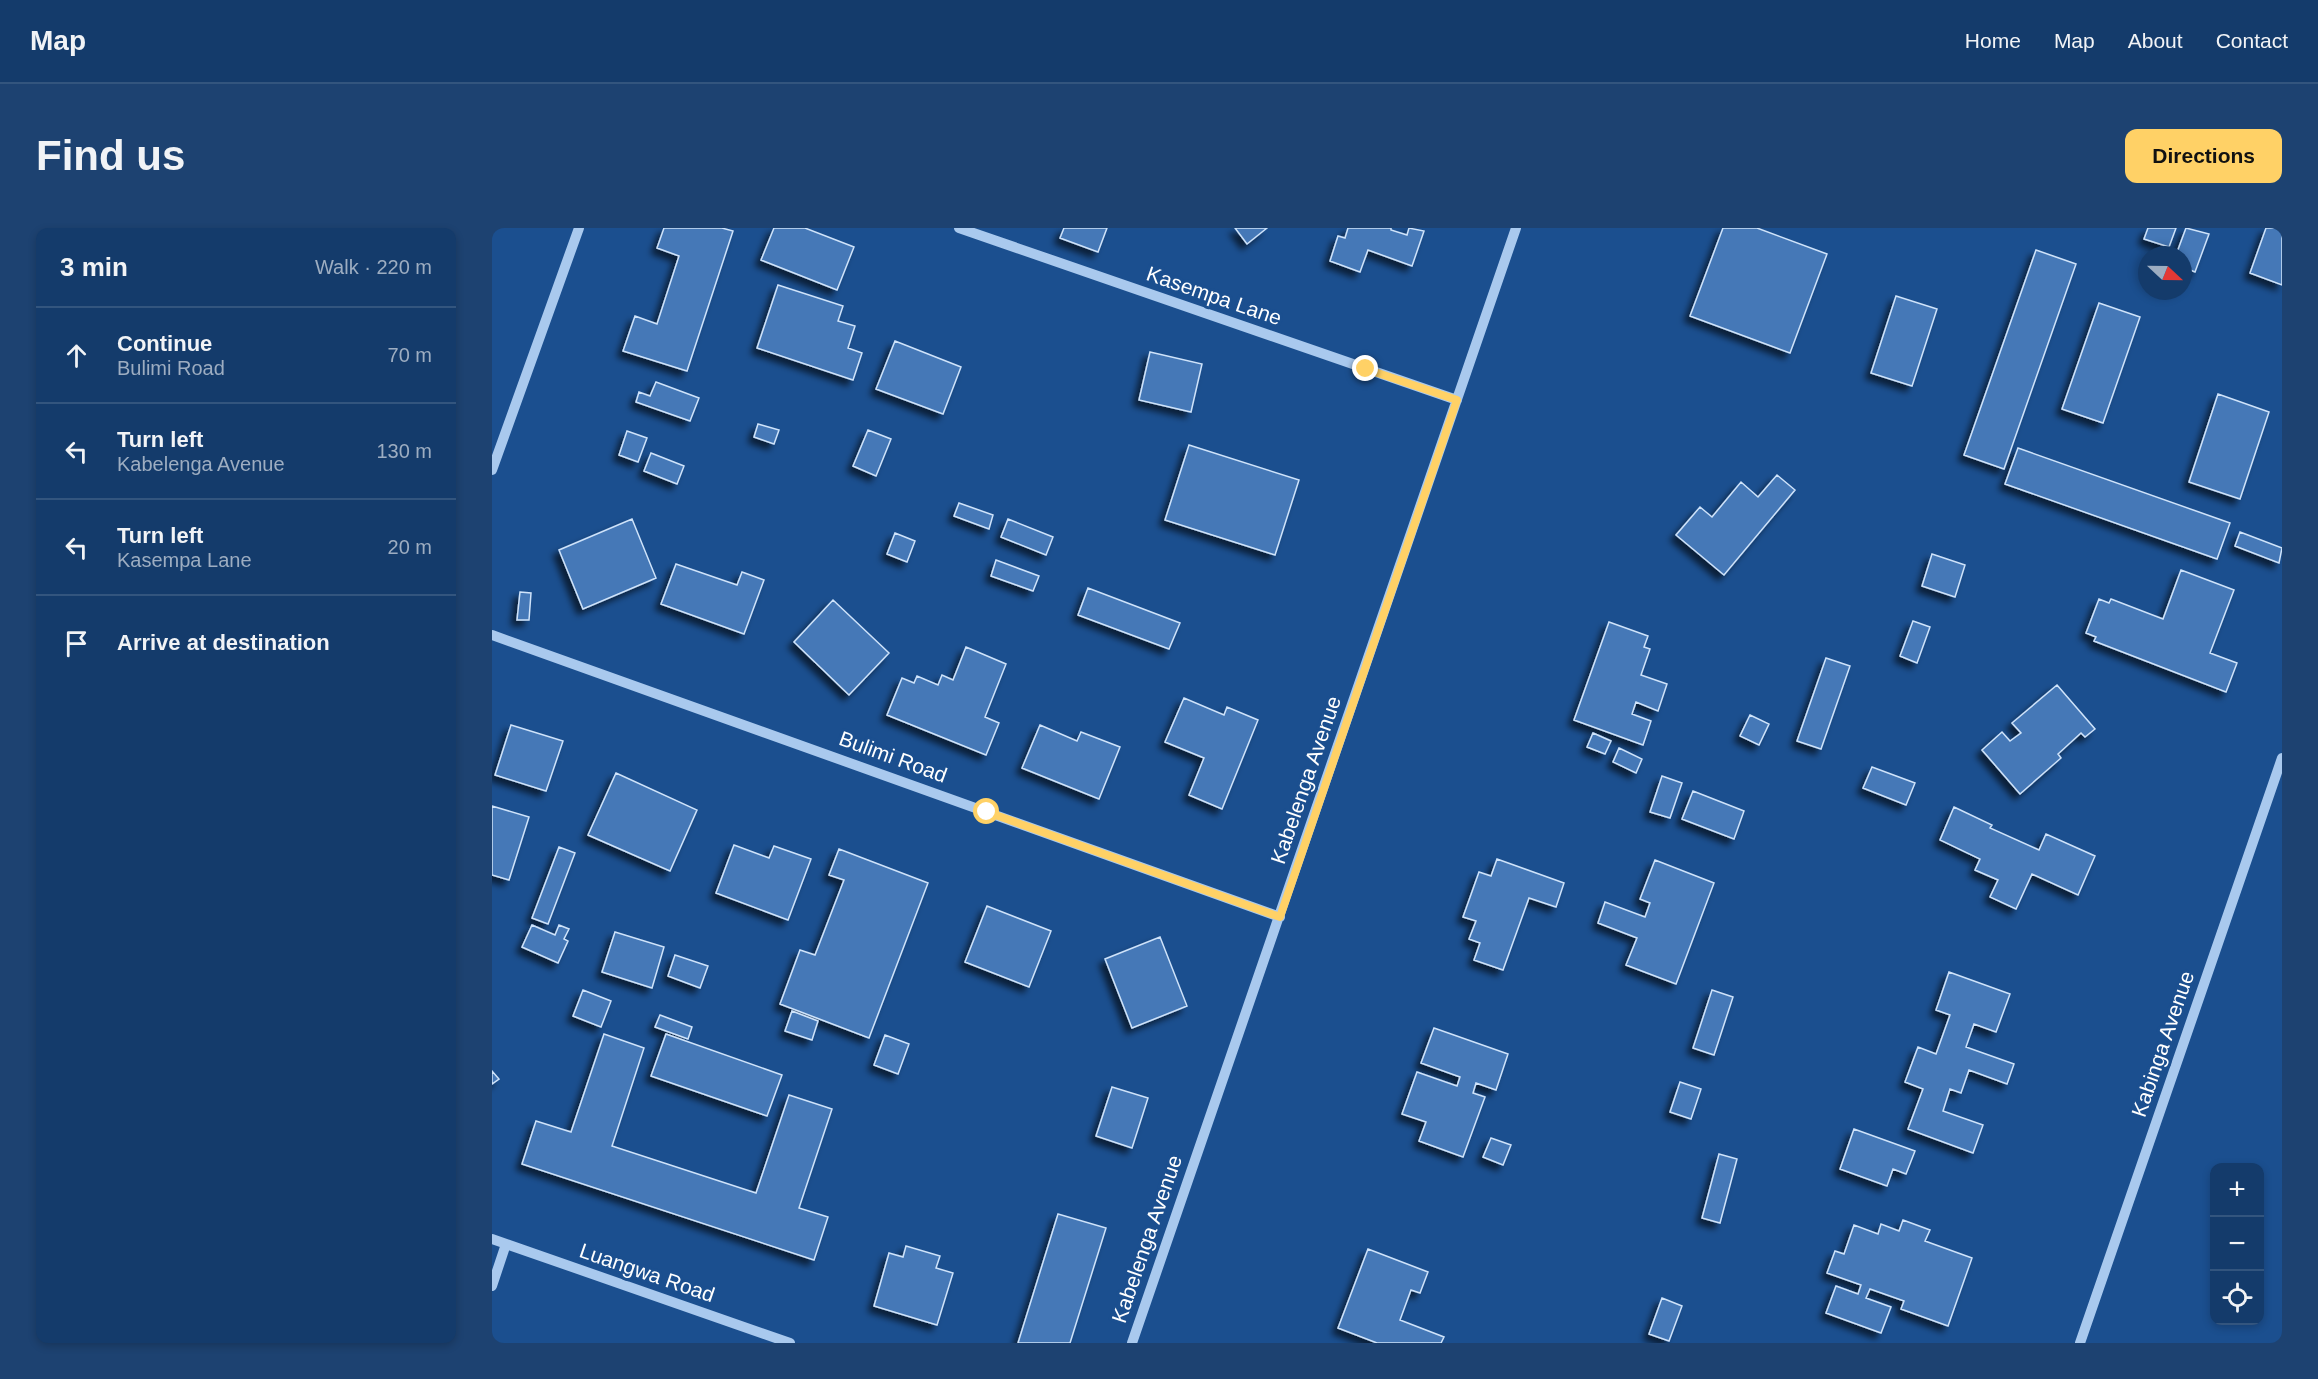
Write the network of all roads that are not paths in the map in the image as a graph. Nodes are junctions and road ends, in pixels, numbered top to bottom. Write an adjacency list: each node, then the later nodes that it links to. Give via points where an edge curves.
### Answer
1 (579, 228): 5 (street)
2 (959, 228): 4 (street, Kasempa Lane)
3 (1516, 228): 4 (street, Kabelenga Avenue)
4 (1457, 400): 8 (street, Kabelenga Avenue)
5 (492, 470)
6 (492, 634): 8 (street, Bulimi Road)
7 (2282, 758): 14 (street, Kabinga Avenue)
8 (1280, 917): 13 (street, Kabelenga Avenue)
9 (492, 1239): 10 (street, Luangwa Road)
10 (507, 1244): 11 (street); 12 (street, Luangwa Road)
11 (492, 1286)
12 (790, 1343)
13 (1132, 1343)
14 (2080, 1343)

